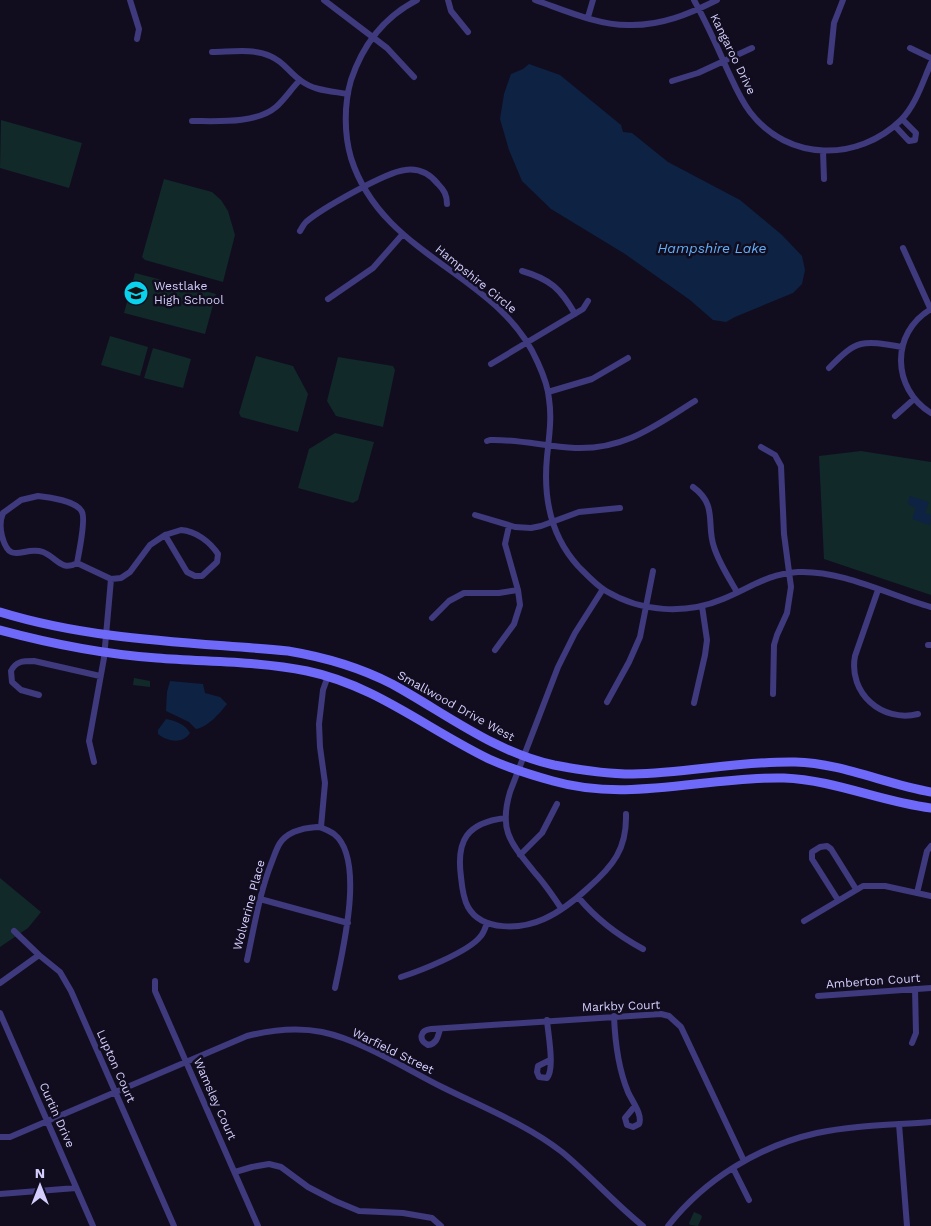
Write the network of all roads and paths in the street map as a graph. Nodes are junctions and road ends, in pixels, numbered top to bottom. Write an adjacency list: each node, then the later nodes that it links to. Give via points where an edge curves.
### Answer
1 (130, 0): 14 (street, via 139,29)
2 (324, 0): 13 (street)
3 (417, 0): 13 (street, Hampshire Circle, via 390,17)
4 (448, 0): 12 (street, via 451,11)
5 (535, 0): 11 (street)
6 (593, 0): 11 (street)
7 (694, 0): 10 (street, Kangaroo Drive)
8 (717, 0): 10 (street)
9 (842, 0): 20 (street, via 834,22)
10 (699, 9): 11 (street, via 671,20 638,25 615,24); 19 (street, Kangaroo Drive)
11 (588, 17)
12 (468, 32)
13 (372, 36): 22 (street); 25 (street, Hampshire Circle, via 358,61)
14 (137, 39)
15 (752, 48): 19 (street)
16 (910, 48): 18 (street)
17 (212, 52): 23 (street, via 252,52 271,56)
18 (931, 58)
19 (724, 61): 24 (street); 29 (street, Kangaroo Drive, via 746,106 763,126 788,142)
20 (830, 62)
21 (931, 63): 26 (street, Kangaroo Drive)
22 (414, 77)
23 (300, 80): 25 (street, via 320,90); 27 (street, via 276,107 258,118)
24 (672, 81)
25 (348, 94): 31 (street, Hampshire Circle, via 346,132)
26 (902, 118): 28 (street, Kangaroo Drive); 28 (street, via 916,133 915,140 909,141)
27 (192, 121)
28 (894, 126): 29 (street, Kangaroo Drive, via 880,138 861,146)
29 (823, 151): 30 (street)
30 (824, 179)
31 (363, 188): 32 (street, via 396,172 418,170 435,180 446,194); 33 (street, via 314,216); 34 (street, Hampshire Circle)
32 (447, 204)
33 (300, 232)
34 (402, 235): 37 (street, via 372,268); 41 (street, Hampshire Circle, via 502,311)
35 (903, 248): 39 (street)
36 (522, 271): 40 (street, via 556,287)
37 (328, 299)
38 (588, 301): 40 (street)
39 (931, 309): 42 (street, via 910,329)
40 (575, 314): 41 (street)
41 (527, 342): 44 (street); 46 (street, Hampshire Circle)
42 (902, 346): 45 (street, via 858,344 844,352); 47 (street, via 903,376)
43 (628, 358): 46 (street, via 592,379)
44 (491, 364)
45 (829, 368)
46 (548, 392): 52 (street, Hampshire Circle)
47 (914, 399): 49 (street); 50 (street)
48 (695, 400): 52 (street, via 652,429 627,440 587,448)
49 (931, 413)
50 (895, 416)
51 (487, 442): 52 (street, via 512,440)
52 (549, 444): 57 (street, Hampshire Circle, via 546,489)
53 (761, 447): 62 (street, via 775,455 781,466 784,534)
54 (693, 487): 67 (street, via 707,502 713,546)
55 (620, 508): 57 (street, via 579,512)
56 (475, 515): 58 (street)
57 (552, 522): 58 (street, via 531,528); 64 (street, Hampshire Circle, via 572,560)
58 (509, 526): 65 (street, via 505,544)
59 (165, 535): 59 (street, via 189,574 202,576 218,560 216,552 194,532 181,530); 63 (street, via 147,548 127,575)
60 (77, 563): 60 (street, via 65,566 44,553 34,551 15,554 3,541 0,528 3,513 21,500 38,496 78,507 84,520); 63 (street)
61 (653, 571): 69 (street)
62 (790, 573): 66 (street, Hampshire Circle, via 826,574); 67 (street, Hampshire Circle, via 762,580); 79 (street, via 790,604 774,651)
63 (111, 579): 74 (street)
64 (603, 589): 69 (street, Hampshire Circle); 84 (street, via 558,667)
65 (518, 590): 72 (street, via 461,594); 75 (street, via 520,602 516,618)
66 (878, 590): 70 (street, Hampshire Circle); 83 (street, via 855,656 856,679 863,694 878,709 896,715)
67 (737, 592): 68 (street, Hampshire Circle)
68 (702, 606): 69 (street, Hampshire Circle, via 671,610); 82 (street, via 707,640)
69 (647, 607): 81 (street, via 636,647)
70 (931, 607)
71 (0, 612): 74 (street, Smallwood Drive West)
72 (432, 618)
73 (0, 630): 76 (street)
74 (106, 636): 76 (street); 84 (street, Smallwood Drive West, via 288,651 332,660 390,683 469,729)
75 (495, 650)
76 (104, 652): 77 (street); 78 (street, via 278,666)
77 (100, 676): 80 (street, via 34,661 16,664 11,671 12,682 21,690); 85 (street, via 89,741)
78 (328, 676): 86 (street, via 385,699 489,759); 92 (street, via 319,724 325,783)
79 (773, 694)
80 (39, 695)
81 (607, 702)
82 (694, 703)
83 (918, 714)
84 (524, 756): 86 (street); 87 (street, Smallwood Drive West, via 592,772 613,773 813,763)
85 (94, 762)
86 (518, 771): 89 (street, via 571,785 622,790 787,778 834,785); 91 (street)
87 (931, 792)
88 (557, 804): 94 (street, via 542,833)
89 (931, 808)
90 (626, 814): 98 (street, via 618,856 608,870)
91 (505, 818): 94 (street, via 509,838); 104 (street, via 480,824 468,834 459,858 465,901 473,914)
92 (321, 827): 99 (street, Wolverine Place, via 302,829 284,838 275,853); 103 (street, via 340,839 347,853)
93 (931, 846): 96 (street)
94 (520, 856): 101 (street)
95 (856, 889): 96 (street, via 877,885); 100 (street); 100 (street, via 831,849 820,846 812,852 812,859)
96 (917, 893): 97 (street)
97 (931, 896)
98 (578, 897): 101 (street); 106 (street, via 608,928)
99 (260, 899): 103 (street); 108 (street, Wolverine Place)
100 (838, 900): 102 (street)
101 (561, 908): 104 (street, via 534,922)
102 (804, 921)
103 (348, 923): 112 (street)
104 (487, 923): 109 (street, via 481,937 474,943 430,967)
105 (14, 931): 107 (street, Lupton Court)
106 (643, 949)
107 (39, 956): 111 (street); 123 (street, Lupton Court, via 60,972)
108 (247, 960)
109 (401, 977)
110 (155, 981): 122 (street, Wamsley Court, via 155,991)
111 (0, 983)
112 (335, 988)
113 (931, 988): 114 (street, Amberton Court)
114 (915, 989): 115 (street, Amberton Court); 120 (street, via 916,1034)
115 (818, 996)
116 (0, 1013): 125 (street, Curtin Drive)
117 (614, 1016): 118 (street, Markby Court); 124 (street, via 621,1072); 129 (street, Markby Court, via 661,1014 681,1027)
118 (547, 1020): 119 (street, Markby Court); 121 (street)
119 (440, 1029)
120 (912, 1043)
121 (550, 1060)
122 (186, 1061): 123 (street, Warfield Street); 131 (street, Wamsley Court); 139 (street, Warfield Street, via 247,1036 274,1030 320,1032 352,1042 548,1142)
123 (116, 1092): 125 (street, Warfield Street); 136 (street, Lupton Court)
124 (634, 1106)
125 (47, 1121): 128 (street, Warfield Street, via 10,1137); 132 (street, Curtin Drive)
126 (931, 1122): 127 (street)
127 (898, 1124): 129 (street, via 818,1133); 141 (street)
128 (0, 1137)
129 (744, 1161): 130 (street)
130 (732, 1168): 134 (street); 140 (street, via 697,1194)
131 (235, 1172): 137 (street, Wamsley Court); 138 (street, via 269,1164 281,1167 308,1187 359,1210 432,1218)
132 (76, 1188): 133 (street); 135 (street, Curtin Drive)
133 (0, 1194)
134 (749, 1200)
135 (93, 1226)
136 (174, 1226)
137 (258, 1226)
138 (441, 1226)
139 (642, 1226)
140 (668, 1226)
141 (907, 1226)

